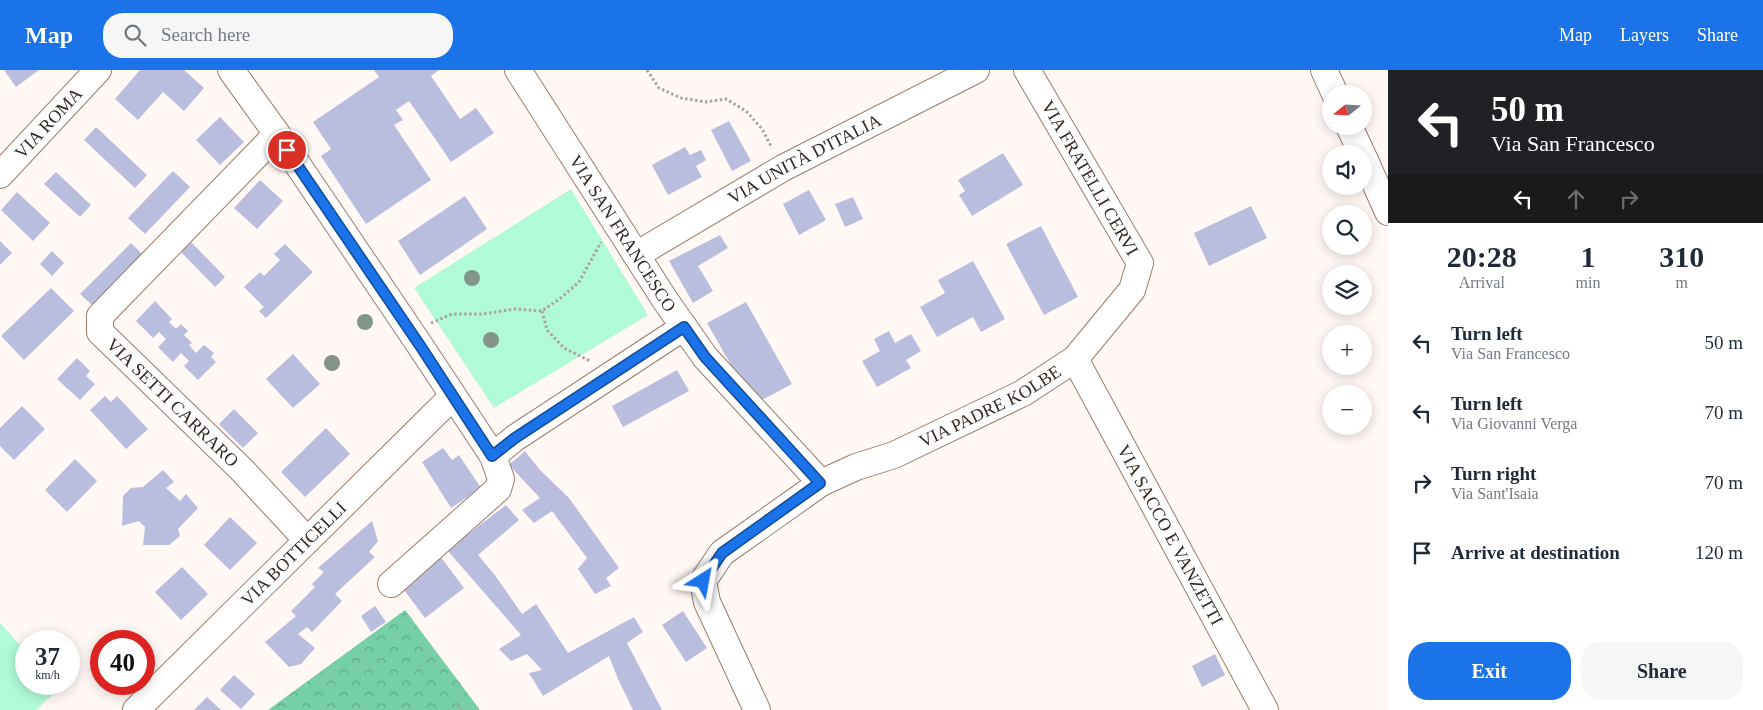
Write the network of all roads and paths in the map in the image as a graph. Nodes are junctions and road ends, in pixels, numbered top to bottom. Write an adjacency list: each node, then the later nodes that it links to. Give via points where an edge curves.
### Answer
1 (98, 70): 11 (street, VIA ROMA)
2 (231, 70): 9 (street)
3 (518, 70): 14 (street, VIA SAN FRANCESCO)
4 (647, 70): 10 (path, via 659,88 681,98 706,102 726,99 746,111 762,129)
5 (976, 70): 10 (street, VIA UNITÀ D'ITALIA)
6 (1026, 70): 16 (street, VIA FRATELLI CERVI, via 1140,263)
7 (1324, 70): 8 (street)
8 (1330, 85)
9 (277, 134): 19 (street); 25 (street, VIA SETTI CARRARO, via 100,316 100,332 242,470)
10 (783, 168): 15 (street, VIA UNITÀ D'ITALIA)
11 (0, 175)
12 (1372, 176): 13 (street)
13 (1388, 212)
14 (613, 219): 15 (street, VIA SAN FRANCESCO); 17 (path, via 579,282)
15 (636, 254): 18 (street, VIA SAN FRANCESCO)
16 (1132, 290): 20 (street, VIA PADRE KOLBE)
17 (542, 311): 19 (path, via 515,309 452,314); 21 (path, via 547,330 564,348)
18 (684, 327): 21 (street); 24 (street, VIA SAN FRANCESCO, via 705,357)
19 (412, 334): 22 (street)
20 (1075, 359): 24 (street, VIA PADRE KOLBE, via 1024,393 894,455); 31 (street, VIA SACCO E VANZETTI)
21 (613, 373): 23 (street)
22 (453, 396): 23 (street); 25 (street, VIA BOTTICELLI)
23 (492, 456): 26 (street, via 501,479 498,489)
24 (820, 483): 30 (street, via 722,553 703,581 707,602)
25 (306, 540): 28 (street, VIA BOTTICELLI)
26 (391, 584)
27 (458, 705): 29 (path)
28 (140, 706)
29 (462, 710)
30 (757, 710)
31 (1265, 710)

